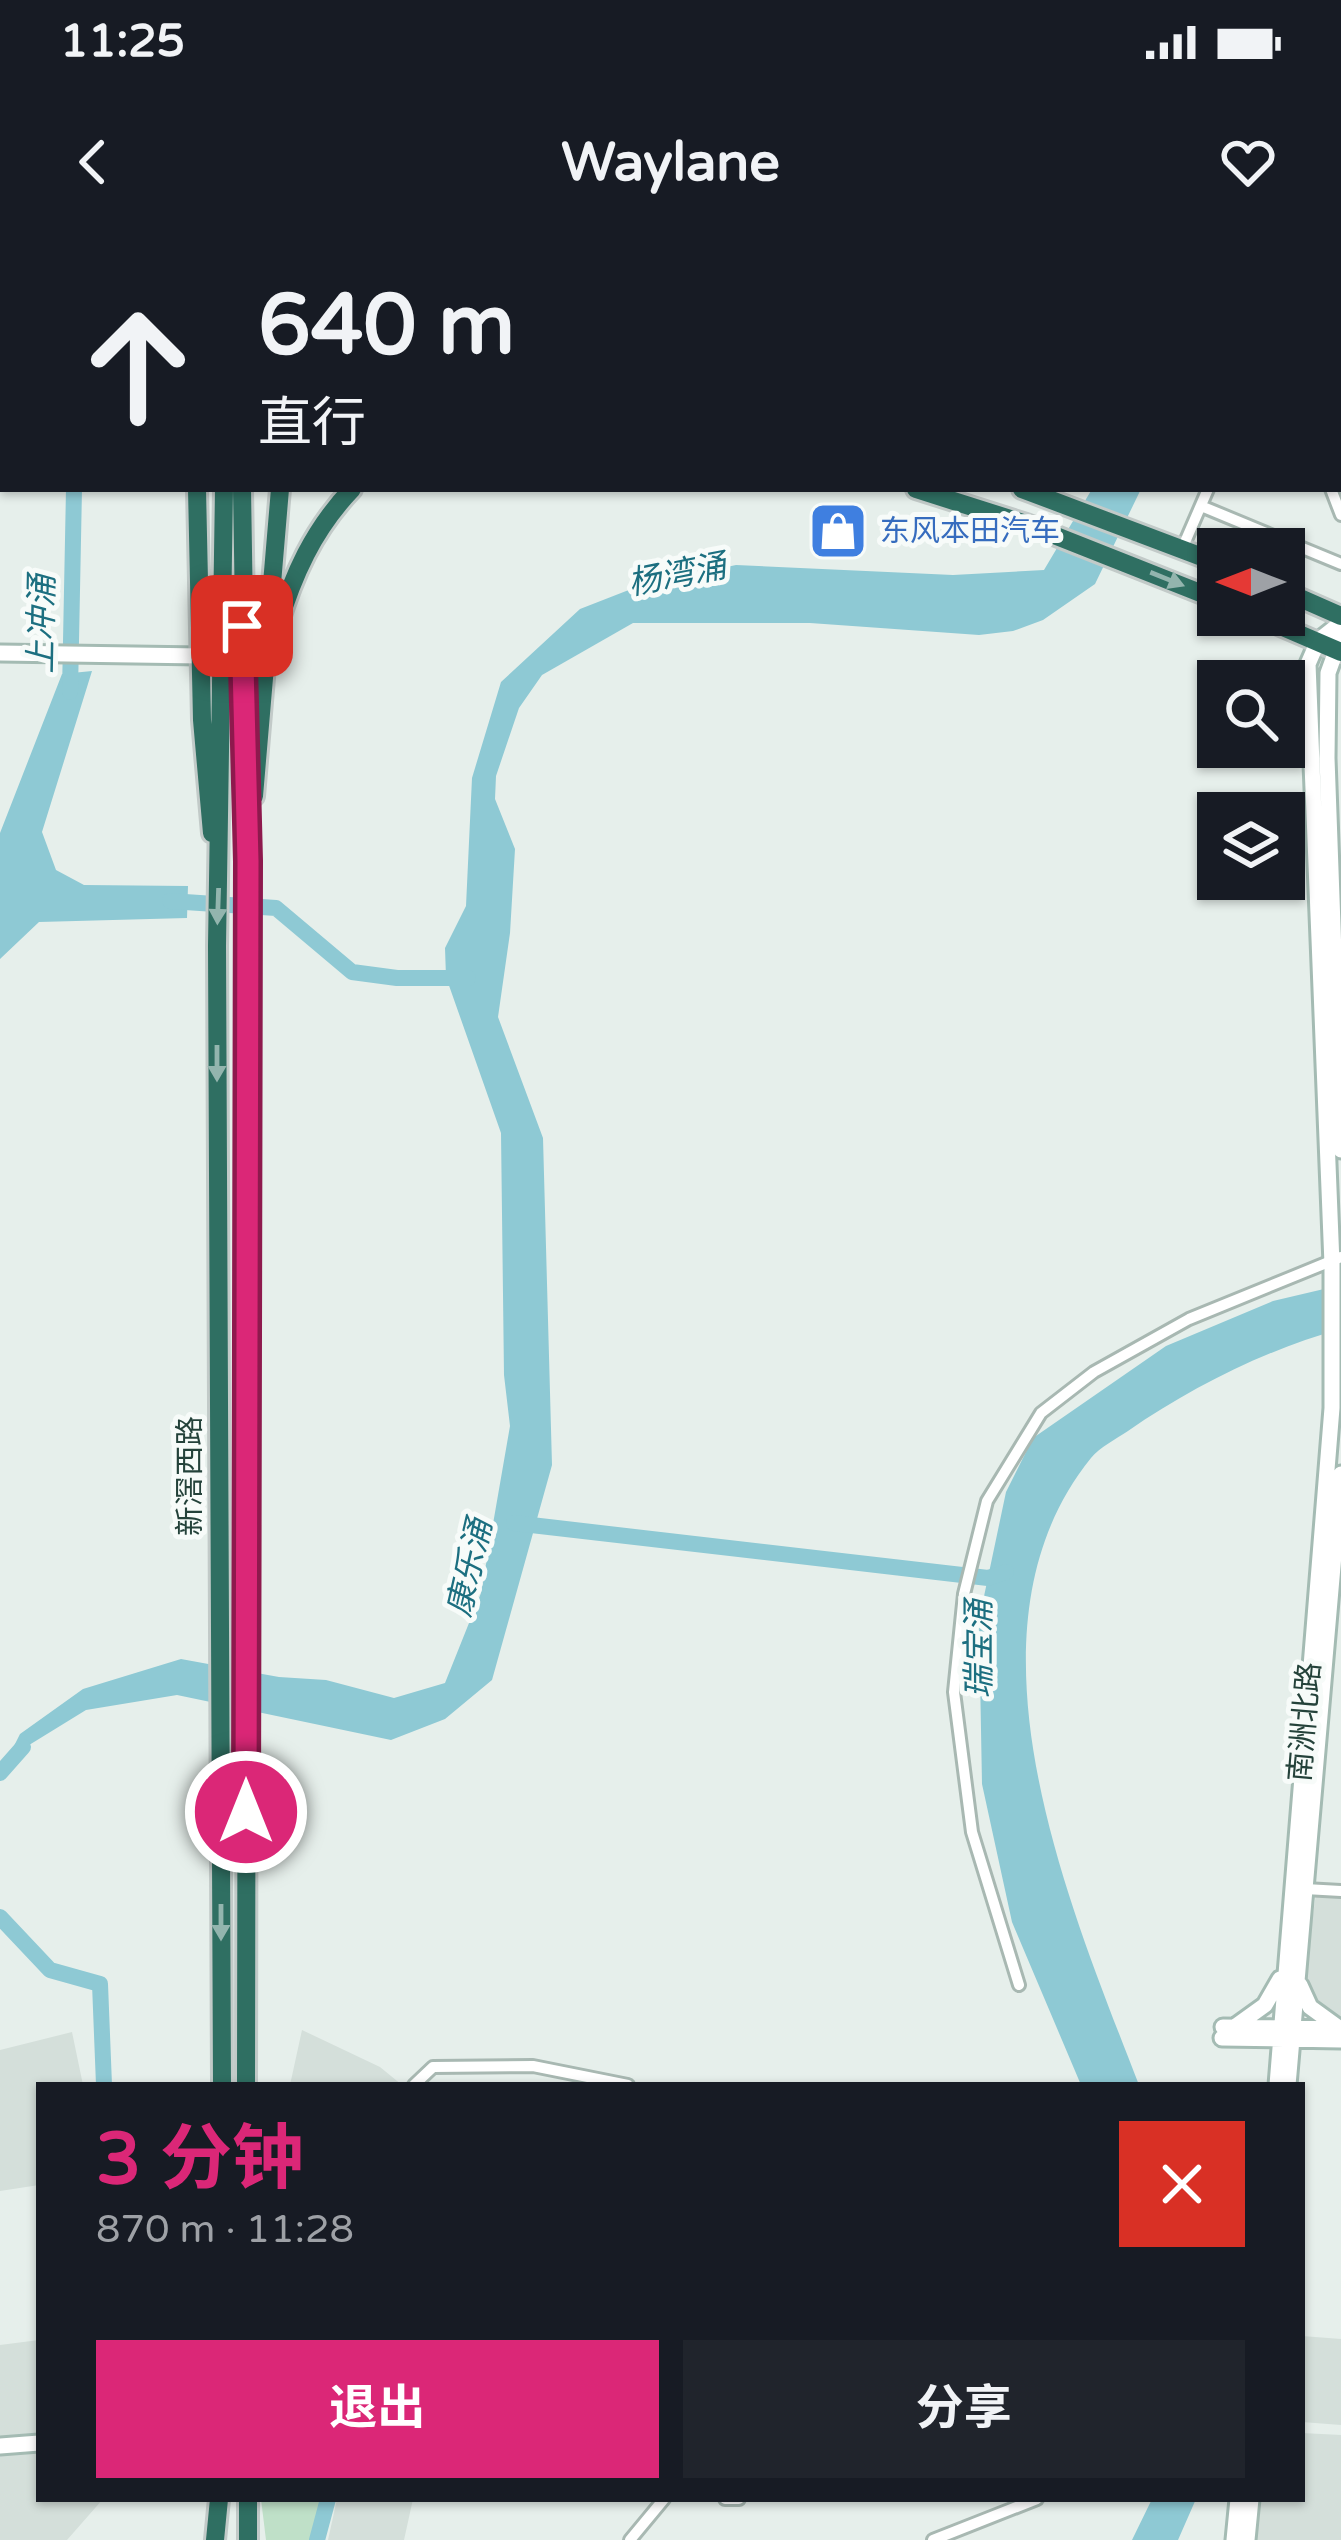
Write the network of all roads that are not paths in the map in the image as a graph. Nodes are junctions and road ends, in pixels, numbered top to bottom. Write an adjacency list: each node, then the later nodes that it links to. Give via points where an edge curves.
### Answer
1 (197, 492): 21 (highway)
2 (224, 492): 24 (highway)
3 (242, 492): 23 (highway)
4 (280, 492): 22 (highway)
5 (334, 492): 22 (highway, via 292,552)
6 (349, 492): 22 (highway, via 297,572)
7 (925, 492): 14 (highway, one-way to 14)
8 (1030, 492): 11 (highway)
9 (1207, 492): 10 (street)
10 (1201, 506): 11 (street); 13 (street)
11 (1182, 549): 12 (highway)
12 (1197, 555)
13 (1341, 564)
14 (1197, 591)
15 (1305, 602): 16 (highway)
16 (1341, 620): 18 (main road)
17 (1305, 636): 18 (highway)
18 (1318, 641): 19 (highway); 27 (main road, 南洲北路, via 1308,664 1309,702)
19 (1340, 646): 25 (main road, via 1328,673 1327,758)
20 (0, 653): 21 (main road)
21 (202, 656): 24 (highway)
22 (264, 686): 23 (highway)
23 (248, 861): 40 (highway, 新滘西路)
24 (219, 867): 39 (highway, 新滘西路, one-way to 39)
25 (1339, 1056): 26 (main road)
26 (1341, 1150)
27 (1335, 1266): 28 (main road, 南洲北路); 33 (street, via 1189,1318 1094,1372 1041,1413 987,1501 954,1692 972,1832)
28 (1338, 1409): 32 (main road, 南洲北路)
29 (1341, 1474): 30 (main road, 南洲北路)
30 (1305, 1889): 31 (street); 32 (main road, 南洲北路)
31 (1341, 1891)
32 (1291, 1971): 34 (main road, via 1310,2007); 35 (main road); 36 (main road, 南洲北路)
33 (1019, 1984)
34 (1341, 2029): 36 (main road)
35 (1228, 2033): 36 (main road); 44 (main road, via 1257,2047)
36 (1286, 2036): 37 (main road); 45 (main road, 南洲北路); 46 (main road, 南洲北路)
37 (1341, 2040)
38 (533, 2066): 41 (street, via 433,2067); 42 (street); 43 (street)
39 (222, 2082)
40 (246, 2082)
41 (417, 2082)
42 (534, 2082)
43 (613, 2082)
44 (1273, 2082)
45 (1275, 2082)
46 (1288, 2082)
47 (36, 2443): 48 (main road)
48 (0, 2446)
49 (221, 2502): 57 (highway)
50 (222, 2502): 58 (highway)
51 (249, 2502): 59 (highway)
52 (250, 2502): 60 (street)
53 (662, 2502): 61 (street)
54 (1029, 2502): 62 (street)
55 (1238, 2502): 63 (main road)
56 (1251, 2502): 64 (main road)
57 (215, 2540)
58 (225, 2540)
59 (248, 2540)
60 (259, 2540)
61 (630, 2540)
62 (933, 2540)
63 (1234, 2540)
64 (1247, 2540)

